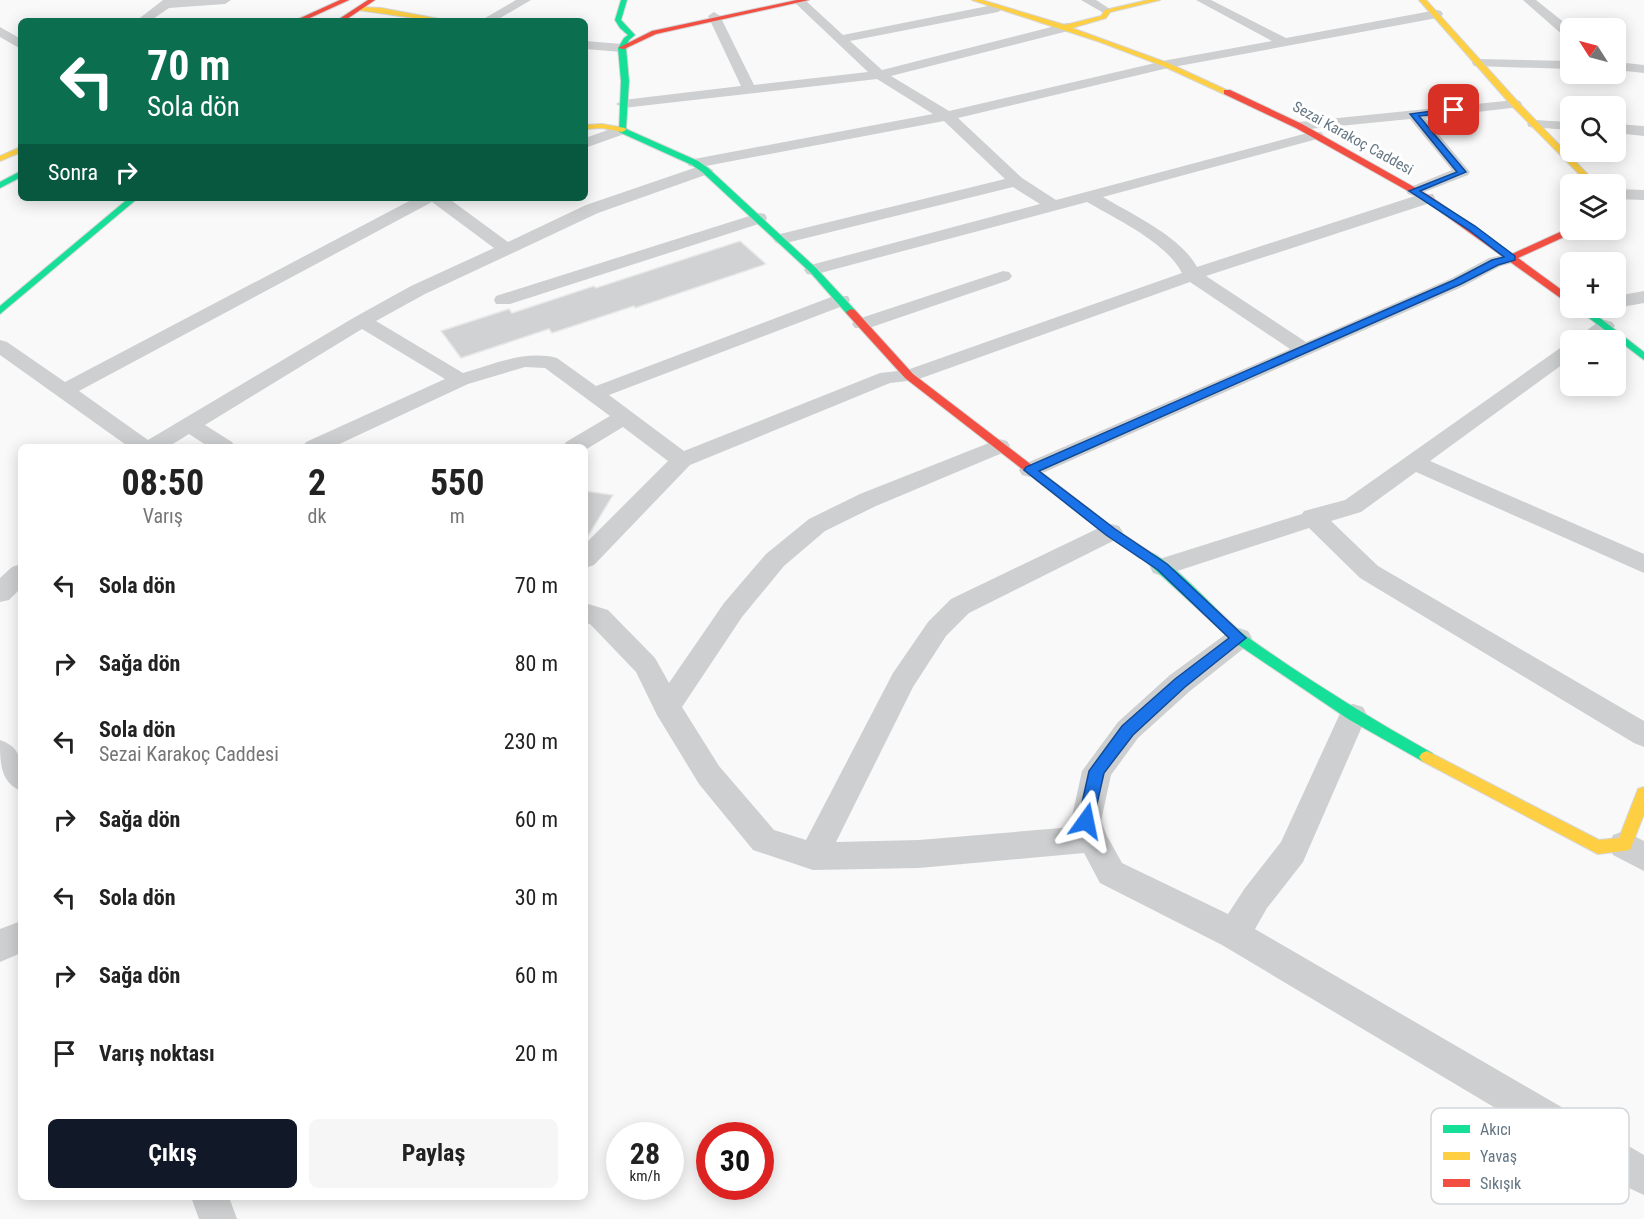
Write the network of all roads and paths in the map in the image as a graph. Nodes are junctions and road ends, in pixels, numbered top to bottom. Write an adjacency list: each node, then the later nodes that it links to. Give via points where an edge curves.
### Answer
1 (225, 0): 12 (street)
2 (346, 0): 19 (main road)
3 (525, 0): 23 (street)
4 (624, 0): 27 (main road, via 617,12 618,20 620,27)
5 (975, 0): 14 (main road, Sezai Karakoç Caddesi)
6 (1087, 0): 15 (street)
7 (1157, 0): 15 (main road)
8 (1202, 0): 29 (street)
9 (1422, 0): 16 (main road)
10 (1529, 0): 24 (street)
11 (794, 1): 17 (main road); 28 (street)
12 (168, 2): 18 (street)
13 (367, 3): 20 (main road); 21 (main road); 22 (main road, via 381,10)
14 (998, 8): 25 (main road, Sezai Karakoç Caddesi); 28 (street)
15 (1107, 11): 25 (main road, via 1104,17)
16 (1437, 14): 29 (street); 33 (main road)
17 (715, 17): 27 (main road); 32 (main road, via 654,32); 39 (street)
18 (146, 18)
19 (304, 18)
20 (330, 18)
21 (344, 18)
22 (429, 18)
23 (492, 18)
24 (1560, 26)
25 (1067, 27): 34 (main road, Sezai Karakoç Caddesi); 38 (street)
26 (0, 31): 30 (street)
27 (632, 35): 32 (main road)
28 (841, 39): 38 (street)
29 (1284, 42): 34 (street)
30 (18, 43)
31 (588, 45): 32 (street)
32 (622, 48): 40 (main road, via 626,81)
33 (1479, 63): 35 (street); 41 (main road)
34 (1168, 64): 43 (street); 46 (main road, Sezai Karakoç Caddesi)
35 (1560, 65)
36 (1626, 67): 37 (street)
37 (1644, 69)
38 (879, 75): 39 (street); 43 (street)
39 (750, 91): 40 (street)
40 (623, 104): 48 (main road)
41 (1515, 104): 42 (street); 44 (main road)
42 (1414, 114): 46 (street); 64 (street, via 1462,172)
43 (947, 116): 58 (street); 62 (street)
44 (1534, 124): 45 (street); 60 (main road)
45 (1560, 125)
46 (1299, 126): 51 (main road, Sezai Karakoç Caddesi)
47 (588, 127): 48 (main road)
48 (622, 130): 53 (street); 58 (main road)
49 (1626, 130): 50 (street)
50 (1644, 131)
51 (1316, 135): 64 (main road, Sezai Karakoç Caddesi); 67 (street)
52 (18, 141): 54 (main road)
53 (588, 142)
54 (0, 149)
55 (18, 150): 56 (main road)
56 (0, 159)
57 (18, 163): 59 (main road)
58 (700, 166): 72 (main road); 75 (street)
59 (0, 171)
60 (1583, 174)
61 (18, 176): 63 (main road)
62 (1016, 181): 71 (street); 74 (street)
63 (0, 185)
64 (1420, 194): 76 (main road, Sezai Karakoç Caddesi); 78 (street)
65 (1626, 194): 66 (street)
66 (1644, 195)
67 (1089, 196): 71 (street); 78 (street, via 1182,256)
68 (130, 201): 85 (main road)
69 (422, 201): 97 (street)
70 (441, 201): 75 (street)
71 (1054, 206): 77 (street)
72 (759, 218): 74 (main road); 82 (street)
73 (1560, 236): 76 (main road)
74 (782, 239): 77 (main road)
75 (508, 250): 87 (street, via 418,290)
76 (1511, 258): 80 (main road, Sezai Karakoç Caddesi); 92 (street)
77 (813, 270): 83 (main road)
78 (1192, 275): 92 (street); 95 (street)
79 (1003, 276): 88 (street)
80 (1560, 292)
81 (1644, 297): 84 (street)
82 (503, 300)
83 (841, 300): 88 (main road); 98 (street)
84 (1626, 300)
85 (0, 311)
86 (1595, 318): 89 (main road, Sezai Karakoç Caddesi)
87 (362, 321): 96 (street); 100 (street)
88 (862, 324): 95 (main road)
89 (1605, 326): 90 (street); 94 (main road, Sezai Karakoç Caddesi)
90 (1599, 330)
91 (0, 346): 97 (street)
92 (1305, 350): 109 (street)
93 (1560, 357): 108 (street)
94 (1644, 357)
95 (909, 376): 106 (main road); 107 (street, via 887,377)
96 (461, 380): 98 (street, via 524,361 549,362); 104 (street)
97 (64, 391): 101 (street)
98 (593, 394): 99 (street)
99 (624, 417): 105 (street); 107 (street)
100 (190, 425): 102 (street); 103 (street)
101 (140, 444)
102 (157, 444)
103 (219, 444)
104 (321, 444)
105 (579, 444)
106 (999, 446): 109 (main road); 119 (street, via 817,525 775,560 733,610)
107 (682, 460): 112 (street)
108 (1413, 462): 110 (street, via 1353,506); 113 (street)
109 (1030, 470): 111 (main road)
110 (1312, 517): 114 (street); 121 (street, via 1369,572)
111 (1111, 532): 114 (main road); 127 (street, via 960,606 937,629 903,681)
112 (588, 556)
113 (1644, 564)
114 (1162, 567): 118 (main road)
115 (18, 576): 116 (street)
116 (0, 593)
117 (588, 613): 119 (street, via 599,617 646,665)
118 (1239, 638): 120 (main road); 125 (street, via 1180,683 1128,730 1097,771 1086,821)
119 (667, 706): 127 (street, via 709,775 764,840)
120 (1353, 715): 126 (main road, via 1598,847); 128 (street, via 1292,852)
121 (1644, 735)
122 (0, 752): 123 (street)
123 (18, 775)
124 (1644, 794): 126 (main road)
125 (1092, 839): 127 (street, via 919,854); 128 (street, via 1111,873)
126 (1634, 851)
127 (813, 856)
128 (1234, 934): 131 (street)
129 (18, 937): 130 (street)
130 (0, 946)
131 (1529, 1108)
132 (1629, 1167): 133 (street)
133 (1644, 1176)
134 (211, 1200): 135 (street)
135 (218, 1219)

